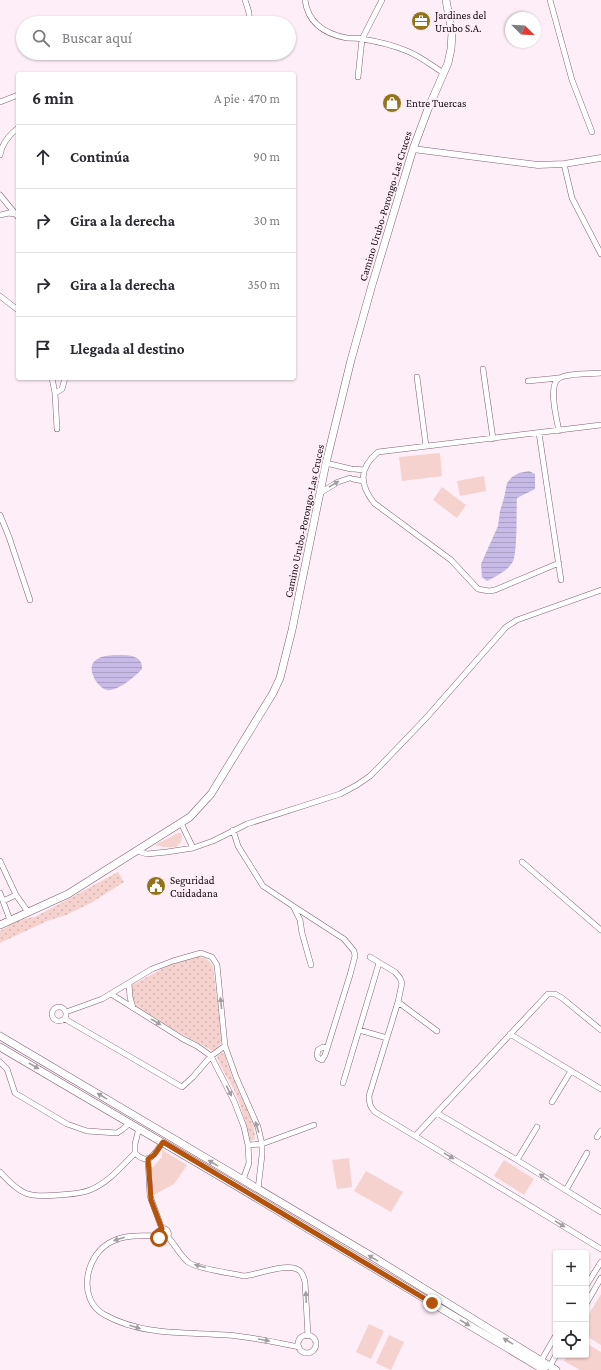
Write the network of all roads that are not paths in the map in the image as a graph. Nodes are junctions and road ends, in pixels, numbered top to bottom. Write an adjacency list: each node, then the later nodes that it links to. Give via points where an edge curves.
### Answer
1 (245, 0): 6 (street)
2 (305, 0): 7 (street, via 309,14 322,29 348,38)
3 (382, 0): 7 (street)
4 (446, 0): 8 (main road, Camino Urubo-Porongo-Las Cruces, via 452,33 451,49)
5 (550, 0): 13 (street, via 572,80)
6 (249, 16)
7 (362, 39): 8 (street, via 408,51); 9 (street)
8 (444, 73): 14 (main road, Camino Urubo-Porongo-Las Cruces)
9 (358, 77)
10 (16, 97): 11 (street)
11 (0, 102)
12 (16, 130): 15 (street, via 10,134)
13 (592, 132)
14 (413, 149): 17 (street, via 538,165); 40 (main road, Camino Urubo-Porongo-Las Cruces, via 351,360)
15 (0, 155)
16 (601, 158): 17 (street)
17 (564, 164): 21 (street, via 572,198)
18 (0, 195): 20 (street)
19 (0, 215): 20 (street, via 9,213)
20 (16, 216)
21 (601, 254)
22 (0, 296): 23 (street)
23 (16, 308)
24 (484, 369): 38 (street)
25 (601, 373): 28 (street)
26 (417, 377): 39 (street)
27 (548, 378): 28 (street); 31 (street); 32 (street)
28 (558, 378): 32 (street)
29 (53, 380): 33 (street)
30 (64, 380): 33 (street, via 62,389)
31 (528, 381)
32 (554, 386): 36 (street)
33 (56, 393): 35 (street)
34 (601, 425): 36 (street)
35 (57, 428)
36 (559, 431): 37 (street)
37 (539, 433): 38 (street); 45 (street)
38 (493, 439): 39 (street)
39 (426, 446): 41 (street, via 378,452 370,458)
40 (326, 463): 41 (street); 43 (main road, Camino Urubo-Porongo-Las Cruces)
41 (364, 470): 42 (street)
42 (363, 481): 43 (street, one-way to 42, via 343,479); 45 (street, via 374,502 451,560 478,589 495,590)
43 (320, 493): 49 (main road, Camino Urubo-Porongo-Las Cruces, via 294,623 280,678 211,794)
44 (0, 515): 48 (street)
45 (559, 563): 46 (street)
46 (561, 580)
47 (601, 590): 50 (street, via 517,620 506,627 422,722 376,770 357,785 340,794)
48 (30, 600)
49 (181, 824): 51 (street); 52 (main road, Camino Urubo-Porongo-Las Cruces)
50 (233, 830): 51 (street); 58 (street, via 238,846 263,886)
51 (193, 848): 52 (street, via 148,854)
52 (137, 851): 59 (main road, Camino Urubo-Porongo-Las Cruces, via 68,894)
53 (0, 861): 56 (street)
54 (522, 862): 62 (street)
55 (0, 893): 57 (street)
56 (16, 895): 57 (street); 59 (street)
57 (3, 902): 60 (street)
58 (293, 906): 65 (street, via 300,920); 80 (street, via 344,939 354,951 350,975)
59 (28, 912): 60 (main road, Camino Urubo-Porongo-Las Cruces)
60 (10, 920): 61 (main road, Camino Urubo-Porongo-Las Cruces)
61 (0, 924)
62 (601, 930)
63 (370, 957): 64 (street)
64 (379, 963): 68 (street, via 400,978 402,984); 72 (street)
65 (311, 965)
66 (129, 984): 67 (street); 69 (street); 78 (street, one-way to 66, via 217,965 212,956 201,953 173,961 152,969)
67 (111, 994): 69 (street); 70 (street)
68 (398, 1002): 74 (street); 77 (street)
69 (134, 1009): 81 (street, one-way to 81)
70 (66, 1012): 71 (street); 71 (street, via 64,1008 59,1007 52,1013 56,1021 61,1022)
71 (65, 1019): 81 (street, via 182,1087)
72 (359, 1030): 77 (street); 84 (street)
73 (601, 1030): 75 (street, via 562,998 548,994)
74 (437, 1031)
75 (510, 1034): 83 (street); 87 (street)
76 (0, 1036): 103 (main road, one-way to 76)
77 (387, 1038): 93 (street, via 369,1096 370,1107)
78 (225, 1046): 81 (street); 97 (street, one-way to 78, via 258,1126)
79 (0, 1047): 88 (main road, one-way to 88)
80 (327, 1048)
81 (211, 1056): 96 (street, one-way to 96, via 234,1101)
82 (0, 1062): 88 (street, via 6,1069 15,1093 67,1124 87,1131 117,1133)
83 (571, 1071): 85 (street); 86 (street)
84 (343, 1083)
85 (601, 1089)
86 (552, 1102)
87 (437, 1113): 93 (street); 101 (street)
88 (130, 1123): 90 (main road)
89 (314, 1125): 97 (street)
90 (139, 1128): 95 (main road); 98 (street, via 134,1144)
91 (537, 1128): 101 (street)
92 (601, 1131): 94 (street)
93 (416, 1136): 111 (street, one-way to 111)
94 (597, 1137)
95 (163, 1142): 100 (street); 104 (main road)
96 (248, 1144): 97 (street); 103 (street, via 248,1163)
97 (262, 1144): 105 (street)
98 (135, 1152): 100 (street, via 143,1159); 102 (street, via 103,1183 78,1193 29,1195 14,1187)
99 (587, 1153): 106 (street)
100 (148, 1159): 108 (street, via 151,1200)
101 (517, 1160): 106 (street, one-way to 101)
102 (0, 1172)
103 (242, 1180): 104 (main road); 105 (main road)
104 (238, 1186): 121 (main road, one-way to 121)
105 (258, 1189): 120 (main road, one-way to 105)
106 (566, 1190): 107 (street)
107 (601, 1212)
108 (162, 1229): 109 (street, via 158,1231); 110 (street, via 168,1230)
109 (158, 1236): 110 (street, via 163,1240); 118 (street, one-way to 118, via 121,1238 111,1241 102,1248 88,1270 87,1279 89,1296 98,1310 120,1322 142,1329 257,1338)
110 (168, 1237): 116 (street, one-way to 110, via 305,1282 299,1270 286,1267 244,1276 197,1266 189,1263)
111 (601, 1249)
112 (601, 1262): 114 (street)
113 (601, 1278): 115 (street)
114 (589, 1281)
115 (589, 1299)
116 (308, 1336): 118 (street, via 300,1339); 118 (street, via 315,1340 315,1348 306,1353)
117 (553, 1340): 120 (street)
118 (299, 1347)
119 (555, 1358): 121 (street)
120 (541, 1361): 121 (main road)
121 (550, 1369)

